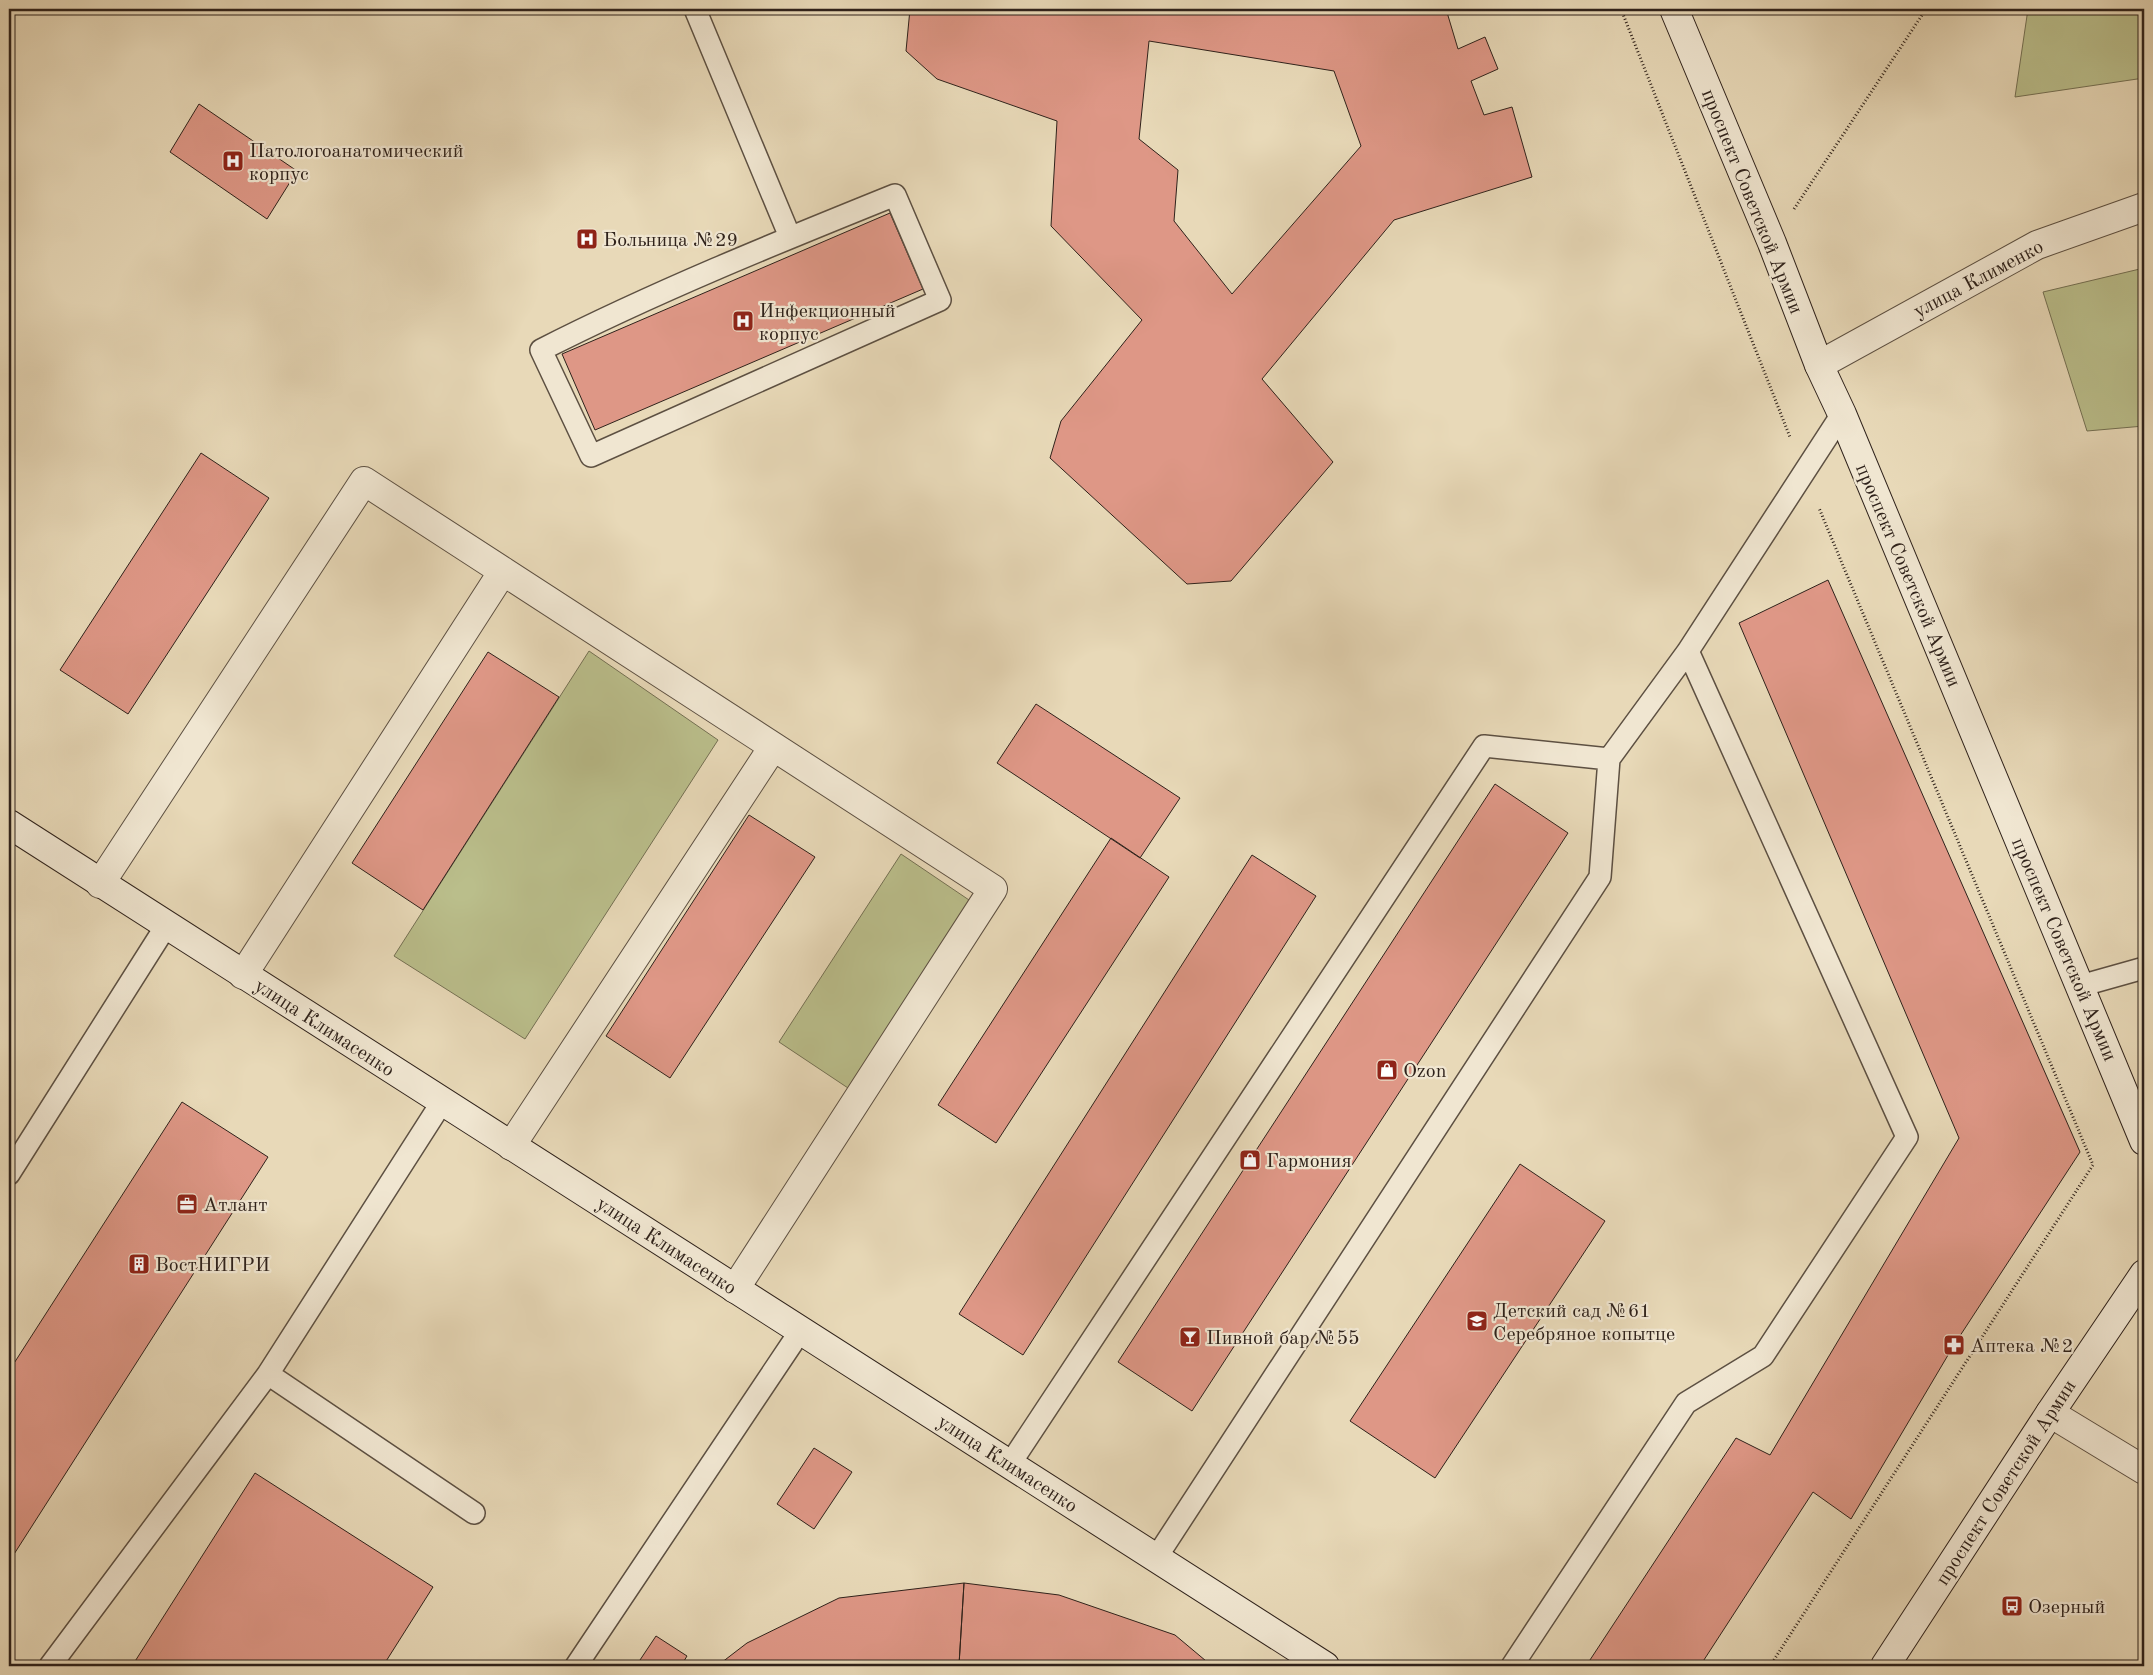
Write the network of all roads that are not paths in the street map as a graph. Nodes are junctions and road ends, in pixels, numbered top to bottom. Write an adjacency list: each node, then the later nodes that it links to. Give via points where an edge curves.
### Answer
1 (695, 9): 4 (lane)
2 (1674, 9): 5 (street, проспект Советской Армии)
3 (2144, 207): 5 (street, улица Клименко, via 2037,244)
4 (790, 237): 4 (lane, via 592,324 541,350 591,456 940,300 895,196)
5 (1819, 365): 6 (street, проспект Советской Армии)
6 (1842, 414): 8 (lane); 16 (street, проспект Советской Армии)
7 (503, 571): 9 (street); 12 (street, via 364,481); 15 (street)
8 (1688, 651): 10 (lane); 33 (lane, via 1907,1137 1763,1356 1686,1404)
9 (773, 746): 19 (street); 22 (street, via 993,889)
10 (1609, 759): 26 (lane, via 1484,746); 29 (lane, via 1600,877)
11 (9, 824): 12 (street, улица Климасенко)
12 (100, 884): 13 (street, улица Климасенко)
13 (166, 926): 15 (street, улица Климасенко); 20 (lane)
14 (2144, 968): 16 (lane)
15 (243, 975): 17 (street, улица Климасенко)
16 (2080, 986): 18 (street, проспект Советской Армии)
17 (442, 1102): 19 (street, улица Климасенко); 24 (lane)
18 (2144, 1141)
19 (511, 1146): 22 (street, улица Климасенко)
20 (9, 1174)
21 (2144, 1274): 25 (street, проспект Советской Армии)
22 (735, 1289): 23 (street, улица Климасенко)
23 (801, 1330): 26 (street, улица Климасенко); 31 (lane)
24 (268, 1374): 28 (lane); 30 (lane)
25 (2050, 1412): 27 (street); 34 (street, проспект Советской Армии)
26 (1010, 1464): 29 (street, улица Климасенко)
27 (2144, 1470)
28 (474, 1513)
29 (1156, 1558): 32 (street, улица Климасенко)
30 (50, 1666)
31 (576, 1666)
32 (1325, 1666)
33 (1512, 1666)
34 (1885, 1666)

